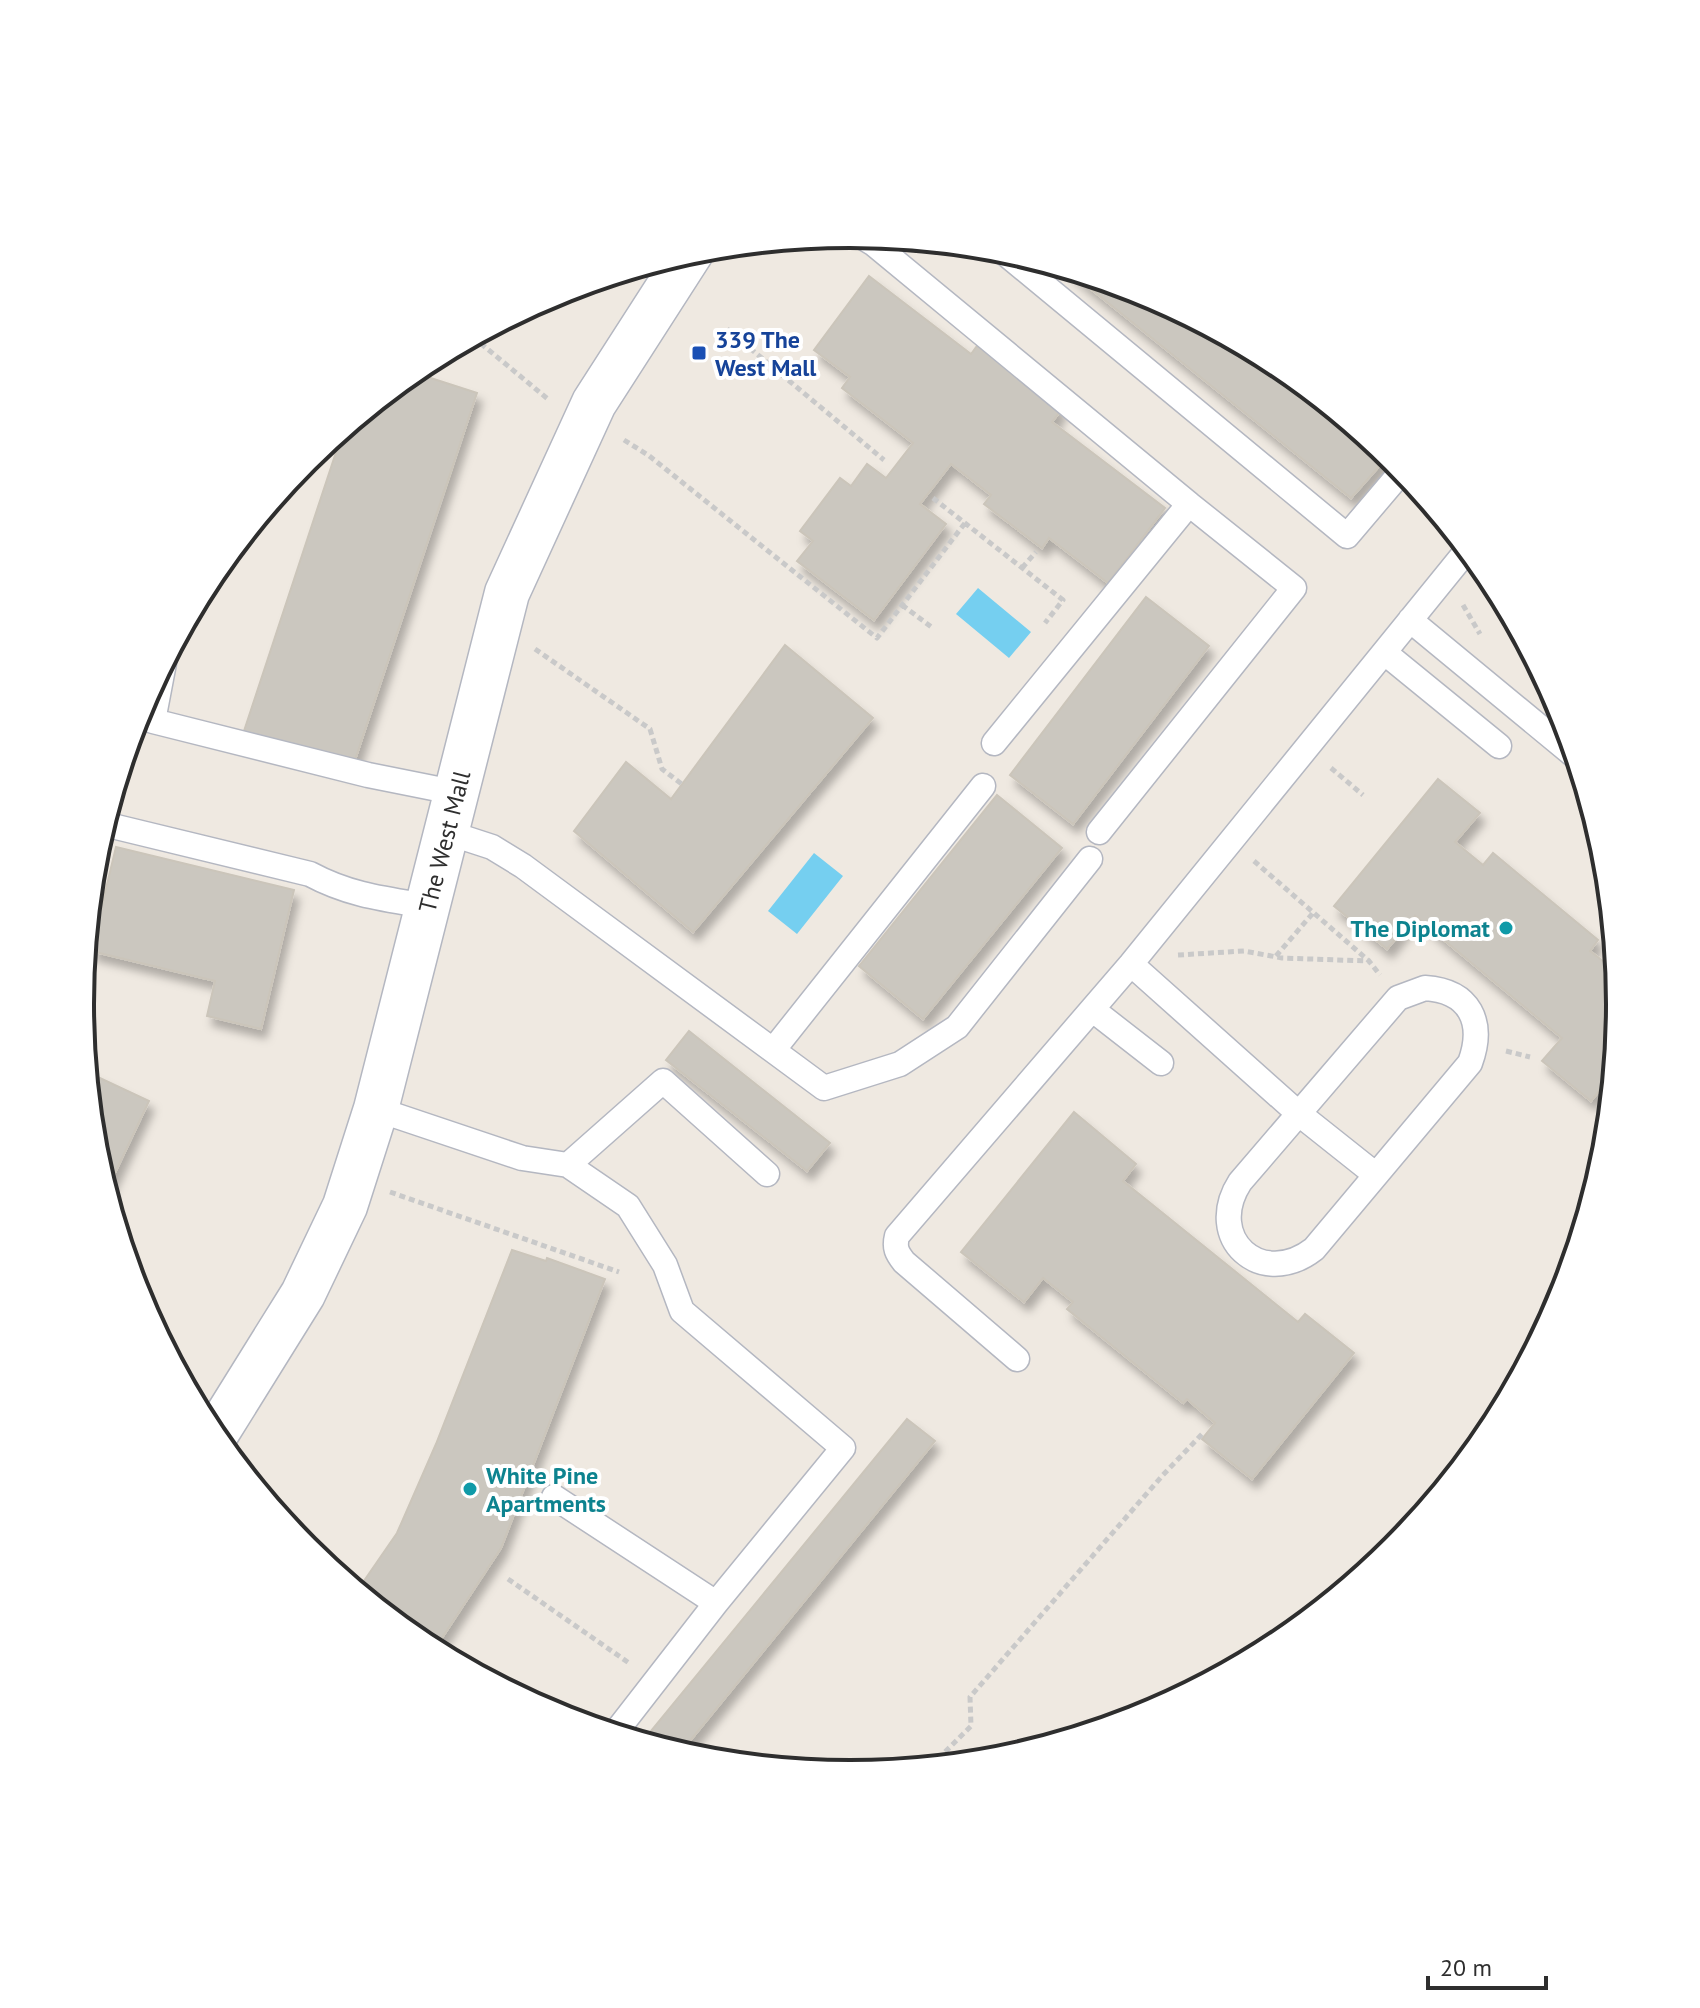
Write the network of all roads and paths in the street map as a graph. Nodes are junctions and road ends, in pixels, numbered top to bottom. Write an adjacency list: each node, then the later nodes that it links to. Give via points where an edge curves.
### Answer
1 (880, 249): 11 (lane)
2 (681, 268): 19 (main road, The West Mall, via 594,403 507,593)
3 (1024, 269): 9 (lane, via 1347,536)
4 (727, 329): 8 (path)
5 (481, 344): 6 (path)
6 (550, 401)
7 (623, 439): 16 (path, via 877,638)
8 (884, 460)
9 (1395, 480)
10 (933, 498): 12 (path)
11 (1189, 504): 23 (lane); 32 (lane, via 1294,588)
12 (965, 523): 15 (path); 16 (path)
13 (1036, 552): 15 (path)
14 (1463, 562): 17 (lane)
15 (1022, 568): 18 (path, via 1063,600)
16 (902, 605): 20 (path)
17 (1410, 620): 21 (lane); 24 (lane)
18 (1045, 623)
19 (499, 624): 27 (path, via 650,729 662,769); 30 (main road, The West Mall)
20 (934, 629)
21 (1385, 653): 25 (lane); 40 (lane)
22 (156, 707): 30 (lane, via 153,721 368,775)
23 (994, 743)
24 (1559, 743)
25 (1499, 746)
26 (1327, 765): 29 (path)
27 (683, 785)
28 (983, 786): 43 (lane)
29 (1363, 795)
30 (452, 813): 35 (main road, The West Mall); 43 (lane)
31 (116, 827): 35 (lane, via 310,874 357,895)
32 (1099, 832)
33 (1250, 858): 36 (path)
34 (1090, 859): 43 (lane, via 957,1027 900,1064 824,1088)
35 (427, 906): 45 (main road, The West Mall)
36 (1313, 913): 38 (path); 39 (path)
37 (1169, 956): 38 (path, via 1244,951)
38 (1276, 956): 39 (path)
39 (1369, 961): 41 (path)
40 (1131, 964): 42 (lane); 46 (lane)
41 (1398, 998): 46 (lane); 49 (lane, via 1425,988 1453,994 1473,1015 1478,1043 1470,1063)
42 (1093, 1010): 44 (lane); 52 (lane, via 906,1223 895,1245 904,1262)
43 (774, 1049)
44 (1161, 1063)
45 (376, 1109): 47 (lane, via 522,1158); 50 (main road, The West Mall)
46 (1298, 1113): 49 (lane); 49 (lane, via 1231,1196 1229,1230 1250,1257 1266,1264 1300,1260)
47 (568, 1165): 48 (lane, via 663,1081); 57 (lane, via 628,1206 665,1265 682,1311 843,1448)
48 (767, 1174)
49 (1376, 1175)
50 (354, 1180): 51 (path); 53 (main road, The West Mall, via 303,1294)
51 (619, 1272)
52 (1017, 1359)
53 (222, 1425)
54 (1204, 1432): 60 (path, via 970,1697 971,1726)
55 (554, 1497): 57 (lane)
56 (508, 1579): 58 (path)
57 (716, 1603): 58 (lane)
58 (657, 1682): 59 (lane)
59 (622, 1724)
60 (942, 1755)

